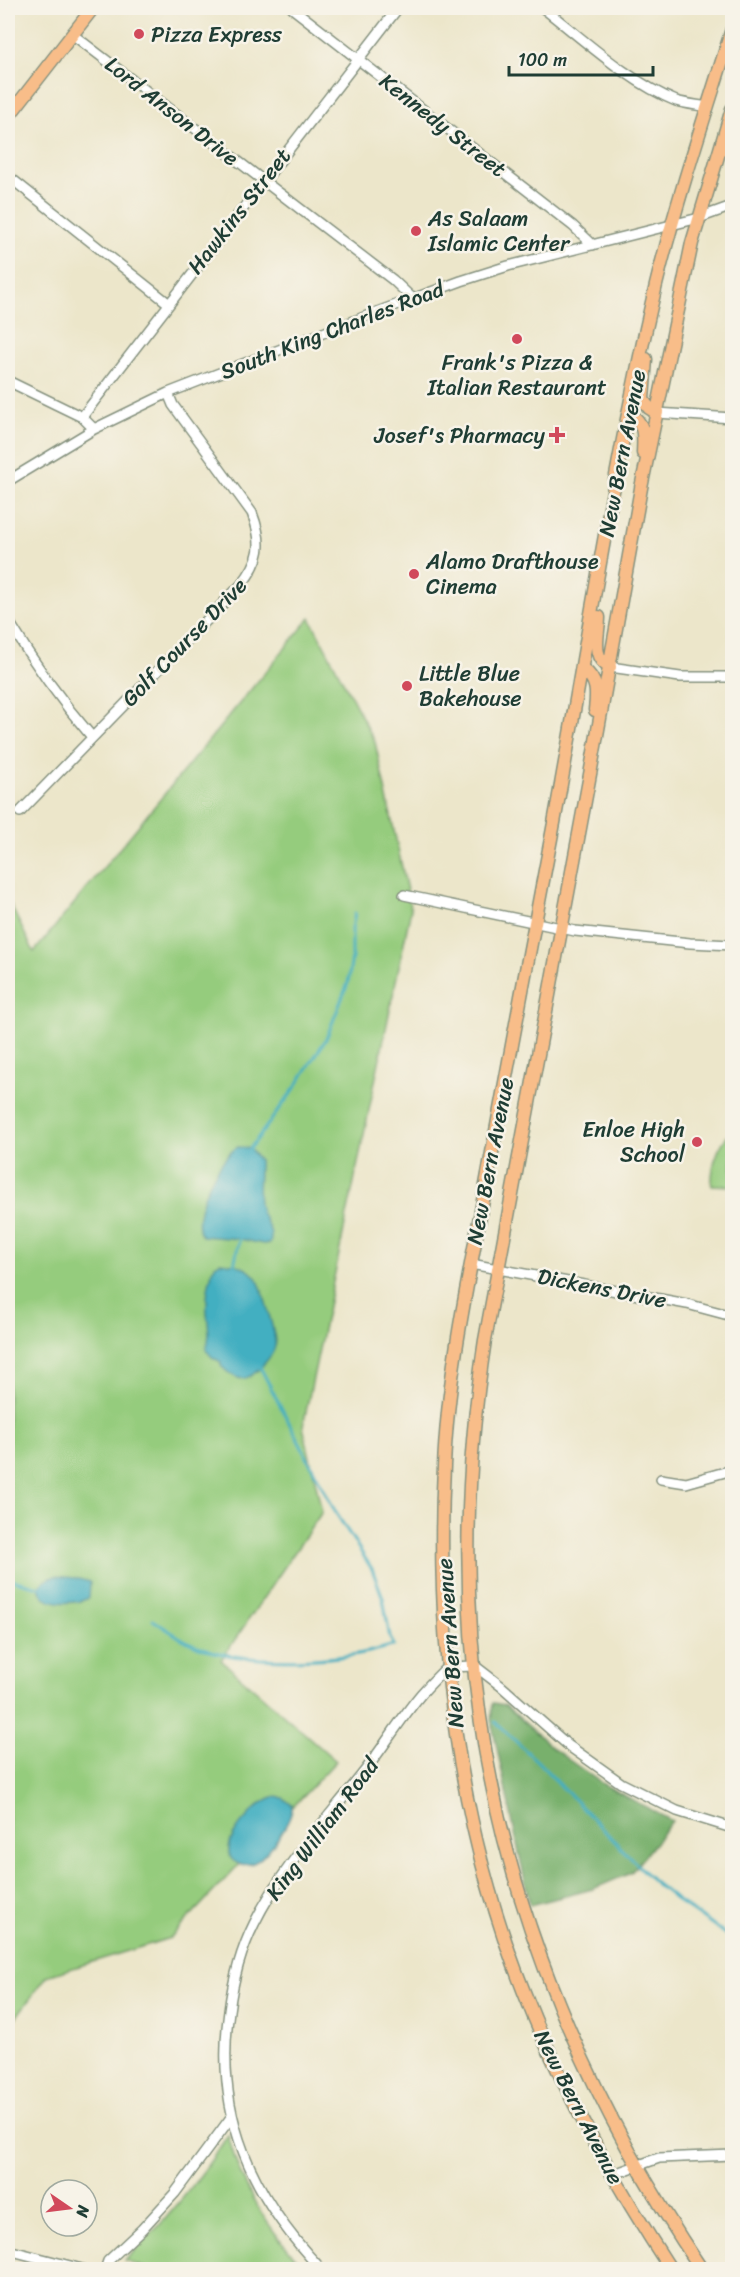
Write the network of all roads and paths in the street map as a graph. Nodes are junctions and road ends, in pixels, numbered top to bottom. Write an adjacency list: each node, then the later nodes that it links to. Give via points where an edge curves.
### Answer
1 (93, 8): 6 (main road)
2 (292, 8): 7 (street, Kennedy Street)
3 (398, 8): 7 (street, Hawkins Street)
4 (543, 8): 8 (street, via 656,91 678,102)
5 (732, 28): 8 (main road, New Bern Avenue)
6 (72, 34): 10 (main road); 12 (street, Lord Anson Drive)
7 (358, 59): 12 (street, Hawkins Street); 16 (street, Kennedy Street)
8 (708, 106): 15 (main road, New Bern Avenue)
9 (732, 109): 14 (main road, New Bern Avenue)
10 (8, 117)
11 (8, 176): 18 (street)
12 (262, 182): 17 (street, Lord Anson Drive, via 393,280); 18 (street, Hawkins Street)
13 (732, 206): 14 (street, South King Charles Road)
14 (699, 218): 15 (street, South King Charles Road); 23 (main road, New Bern Avenue)
15 (674, 224): 16 (street, South King Charles Road); 19 (main road, New Bern Avenue)
16 (593, 245): 17 (street, South King Charles Road, via 508,266)
17 (412, 299): 21 (street, South King Charles Road)
18 (168, 303): 24 (street, Hawkins Street)
19 (648, 322): 22 (main road, New Bern Avenue); 23 (main road, via 643,400)
20 (8, 381): 24 (street)
21 (168, 393): 26 (street, South King Charles Road); 34 (street, Golf Course Drive, via 252,513 260,545 255,568)
22 (628, 412): 28 (main road, via 640,421 642,428); 29 (main road, New Bern Avenue)
23 (657, 413): 25 (street); 28 (main road, New Bern Avenue)
24 (82, 417): 26 (street)
25 (732, 418)
26 (94, 429): 27 (street, South King Charles Road)
27 (8, 480)
28 (634, 528): 31 (main road, New Bern Avenue)
29 (599, 579): 31 (main road, via 596,650); 32 (main road, New Bern Avenue)
30 (8, 620): 34 (street, via 30,658)
31 (610, 667): 33 (street, via 680,677); 35 (main road, New Bern Avenue)
32 (583, 669): 35 (main road, via 596,685 597,695 589,753); 38 (main road, New Bern Avenue)
33 (732, 677)
34 (92, 737): 36 (street, Golf Course Drive)
35 (591, 769): 39 (main road, New Bern Avenue)
36 (20, 812)
37 (404, 895): 38 (street)
38 (535, 923): 39 (street); 41 (main road, New Bern Avenue)
39 (561, 928): 40 (street); 42 (main road, New Bern Avenue)
40 (732, 945)
41 (471, 1264): 42 (street, Dickens Drive); 47 (main road, New Bern Avenue, via 452,1376 444,1464 442,1562)
42 (498, 1269): 43 (street, Dickens Drive); 46 (main road, New Bern Avenue, via 478,1388 470,1478)
43 (732, 1316)
44 (732, 1470): 45 (street, via 686,1483)
45 (660, 1479)
46 (475, 1666): 47 (street); 48 (street, via 569,1746 621,1783 677,1811); 51 (main road, New Bern Avenue, via 495,1798 518,1891 570,2034)
47 (447, 1667): 49 (street, King William Road, via 422,1693 375,1760 289,1866 241,1951 226,2030); 52 (main road, New Bern Avenue, via 468,1804 501,1928 545,2043)
48 (732, 1828)
49 (231, 2116): 55 (street, via 175,2193 108,2261); 56 (street, King William Road, via 250,2168 273,2212)
50 (732, 2155): 51 (street, via 659,2158)
51 (636, 2166): 52 (street); 58 (main road, New Bern Avenue)
52 (611, 2175): 57 (main road, New Bern Avenue)
53 (8, 2250): 54 (street)
54 (86, 2270)
55 (105, 2270)
56 (322, 2270)
57 (670, 2270)
58 (702, 2270)

